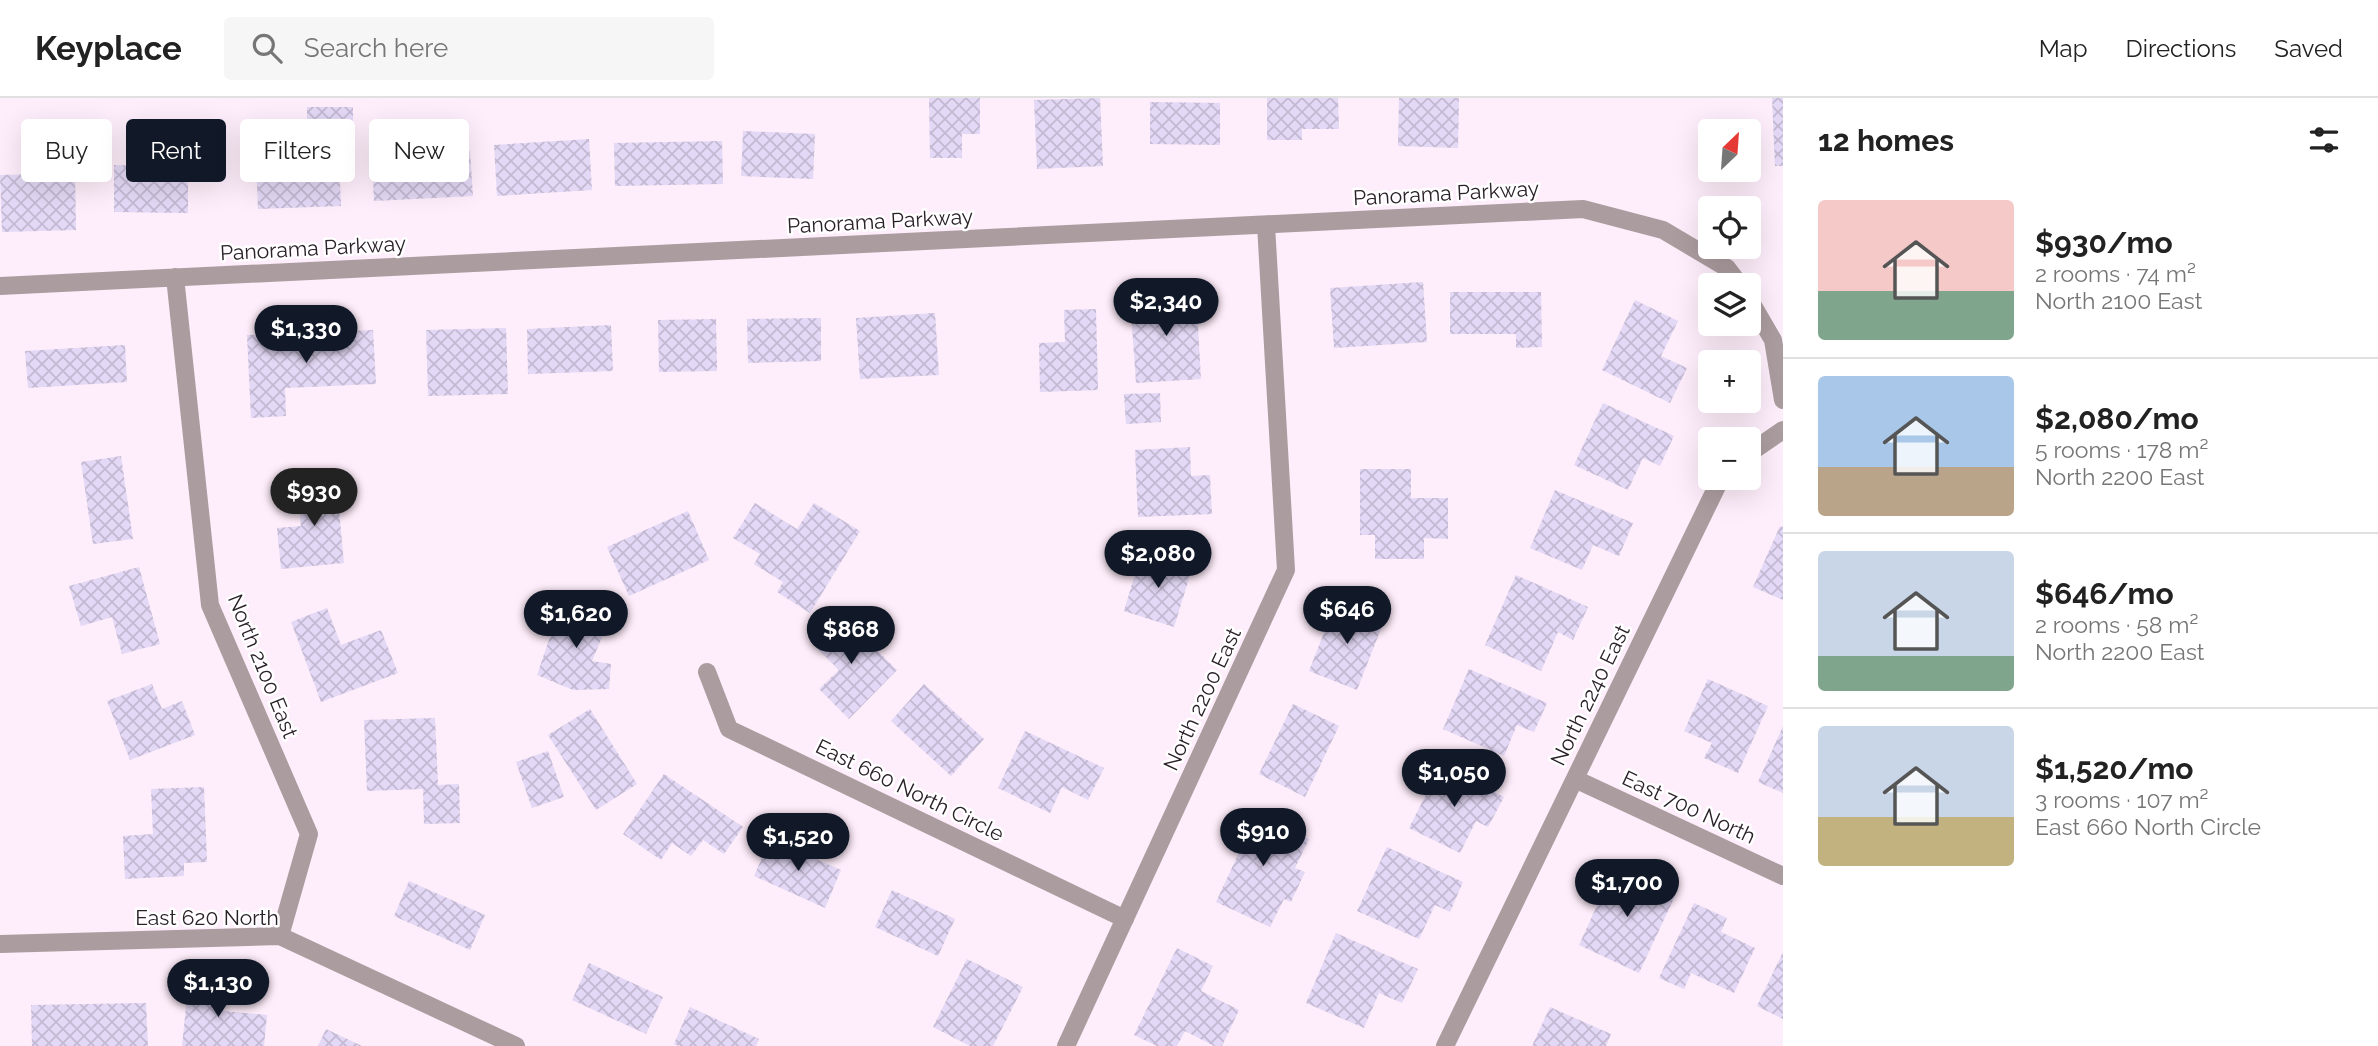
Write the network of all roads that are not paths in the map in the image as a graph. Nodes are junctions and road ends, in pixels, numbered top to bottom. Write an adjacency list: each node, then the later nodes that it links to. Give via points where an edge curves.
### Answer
1 (1266, 225): 2 (street, Panorama Parkway, via 1583,209 1663,230); 3 (street, Panorama Parkway); 13 (street, North 2200 East, via 1286,570)
2 (1731, 273)
3 (175, 277): 4 (street, Panorama Parkway); 14 (street, North 2100 East, via 210,605 309,834)
4 (0, 286)
5 (1761, 319): 6 (street, via 1773,340)
6 (1783, 400)
7 (1783, 430): 8 (street)
8 (1761, 445)
9 (1715, 490): 11 (street, North 2240 East)
10 (707, 673): 13 (street, East 660 North Circle, via 729,729)
11 (1575, 779): 12 (street, East 700 North); 18 (street, North 2240 East)
12 (1783, 876)
13 (1125, 919): 17 (street, North 2200 East)
14 (279, 936): 15 (street, East 620 North); 16 (street, East 620 North)
15 (0, 944)
16 (516, 1046)
17 (1066, 1046)
18 (1445, 1046)

